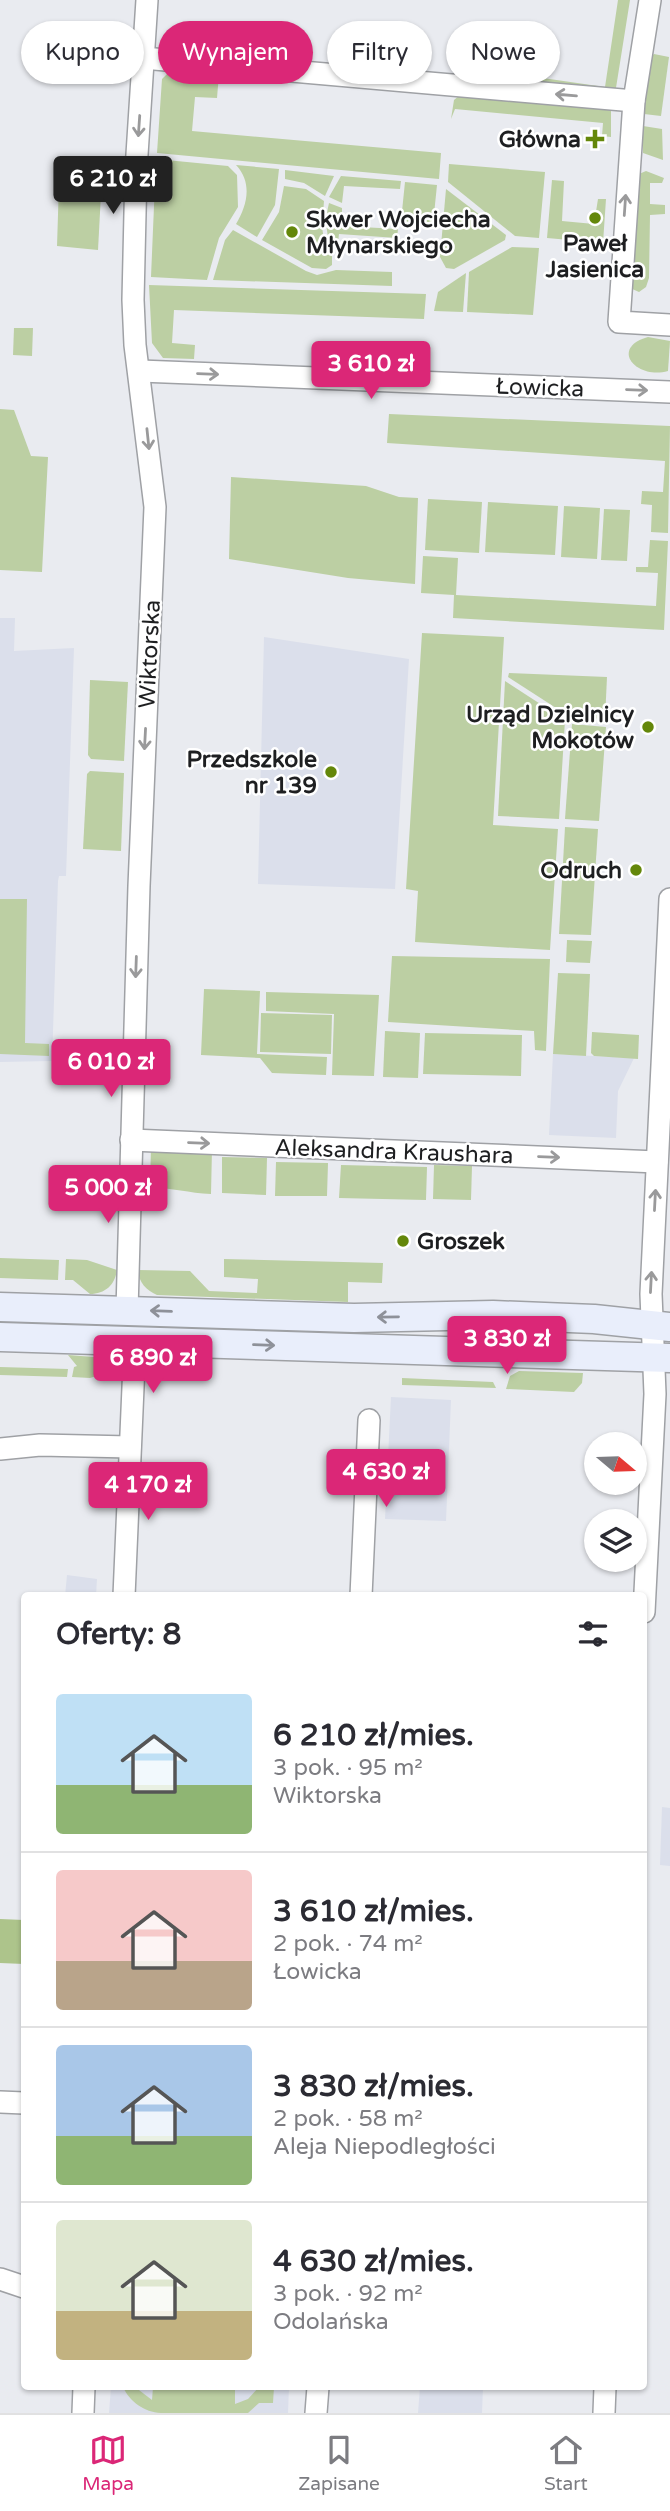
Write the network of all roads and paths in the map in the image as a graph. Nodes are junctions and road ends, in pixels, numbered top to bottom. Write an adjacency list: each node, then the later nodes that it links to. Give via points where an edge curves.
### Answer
1 (147, 0): 3 (street, Wiktorska)
2 (650, 0): 6 (street)
3 (144, 44)
4 (144, 58): 6 (street, one-way to 4)
5 (142, 84): 8 (street, Wiktorska, one-way to 8, via 133,268)
6 (634, 101): 7 (street, one-way to 6, via 618,322)
7 (670, 325)
8 (140, 371): 9 (street, Łowicka, one-way to 9); 11 (street, Wiktorska, one-way to 11, via 155,507)
9 (670, 392)
10 (670, 899): 12 (street)
11 (131, 1140): 12 (street, Aleksandra Kraushara, one-way to 12); 14 (street, Wiktorska)
12 (657, 1162): 15 (street, one-way to 12)
13 (0, 1307): 14 (main road)
14 (127, 1310): 15 (main road, one-way to 14, via 493,1315 354,1318)
15 (661, 1326): 18 (street)
16 (0, 1338): 17 (main road)
17 (135, 1341): 18 (main road, one-way to 18); 20 (street)
18 (662, 1358): 24 (street, via 655,1394)
19 (369, 1420): 23 (street)
20 (130, 1447): 21 (street); 22 (street)
21 (0, 1449)
22 (124, 1592)
23 (360, 1592)
24 (645, 1592)
25 (0, 2102): 26 (street)
26 (21, 2103)
27 (0, 2279): 28 (street)
28 (21, 2286)
29 (84, 2390): 32 (street)
30 (318, 2390): 33 (street)
31 (605, 2390): 34 (street)
32 (83, 2413)
33 (316, 2413)
34 (604, 2413)

